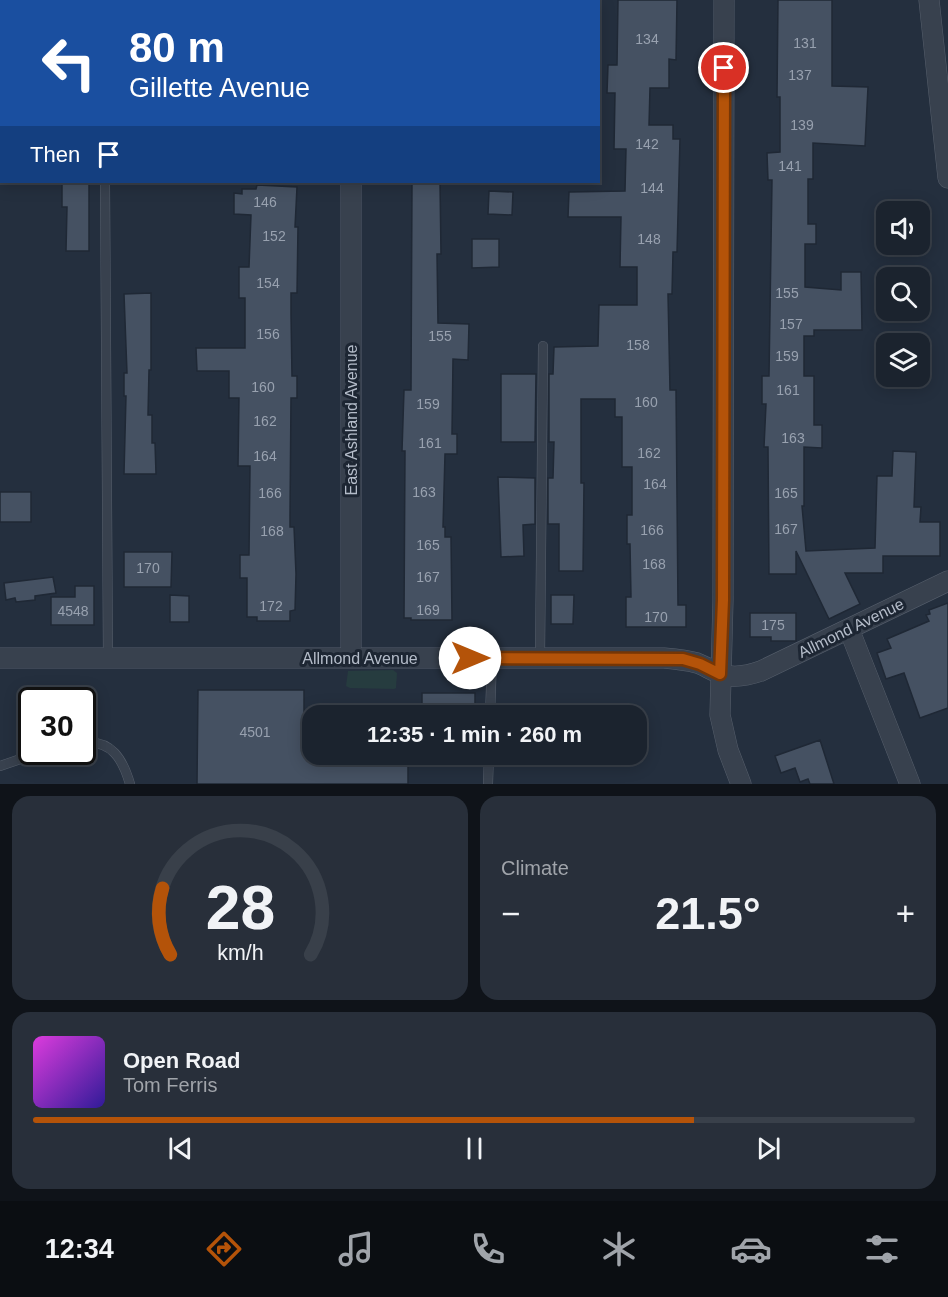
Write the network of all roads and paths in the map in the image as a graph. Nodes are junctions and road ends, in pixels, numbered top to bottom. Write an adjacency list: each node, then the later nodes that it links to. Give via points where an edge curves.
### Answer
1 (724, 0): 14 (street)
2 (929, 0): 3 (street)
3 (948, 178)
4 (105, 183): 10 (lane)
5 (351, 183): 11 (street, East Ashland Avenue)
6 (543, 346): 13 (lane)
7 (948, 581): 8 (street, Allmond Avenue)
8 (849, 629): 14 (street, Allmond Avenue, via 761,671 749,675); 23 (street)
9 (0, 658): 10 (street, Allmond Avenue)
10 (108, 658): 11 (street, Allmond Avenue)
11 (351, 658): 12 (street, Allmond Avenue)
12 (492, 658): 13 (street, Allmond Avenue); 15 (lane)
13 (540, 658): 14 (street, Allmond Avenue, via 683,659)
14 (720, 674): 22 (street, via 720,715)
15 (490, 705)
16 (96, 744): 20 (lane, via 112,750 124,763)
17 (18, 760): 19 (lane)
18 (489, 765): 21 (lane)
19 (0, 766)
20 (130, 784)
21 (488, 784)
22 (741, 784)
23 (910, 784)

